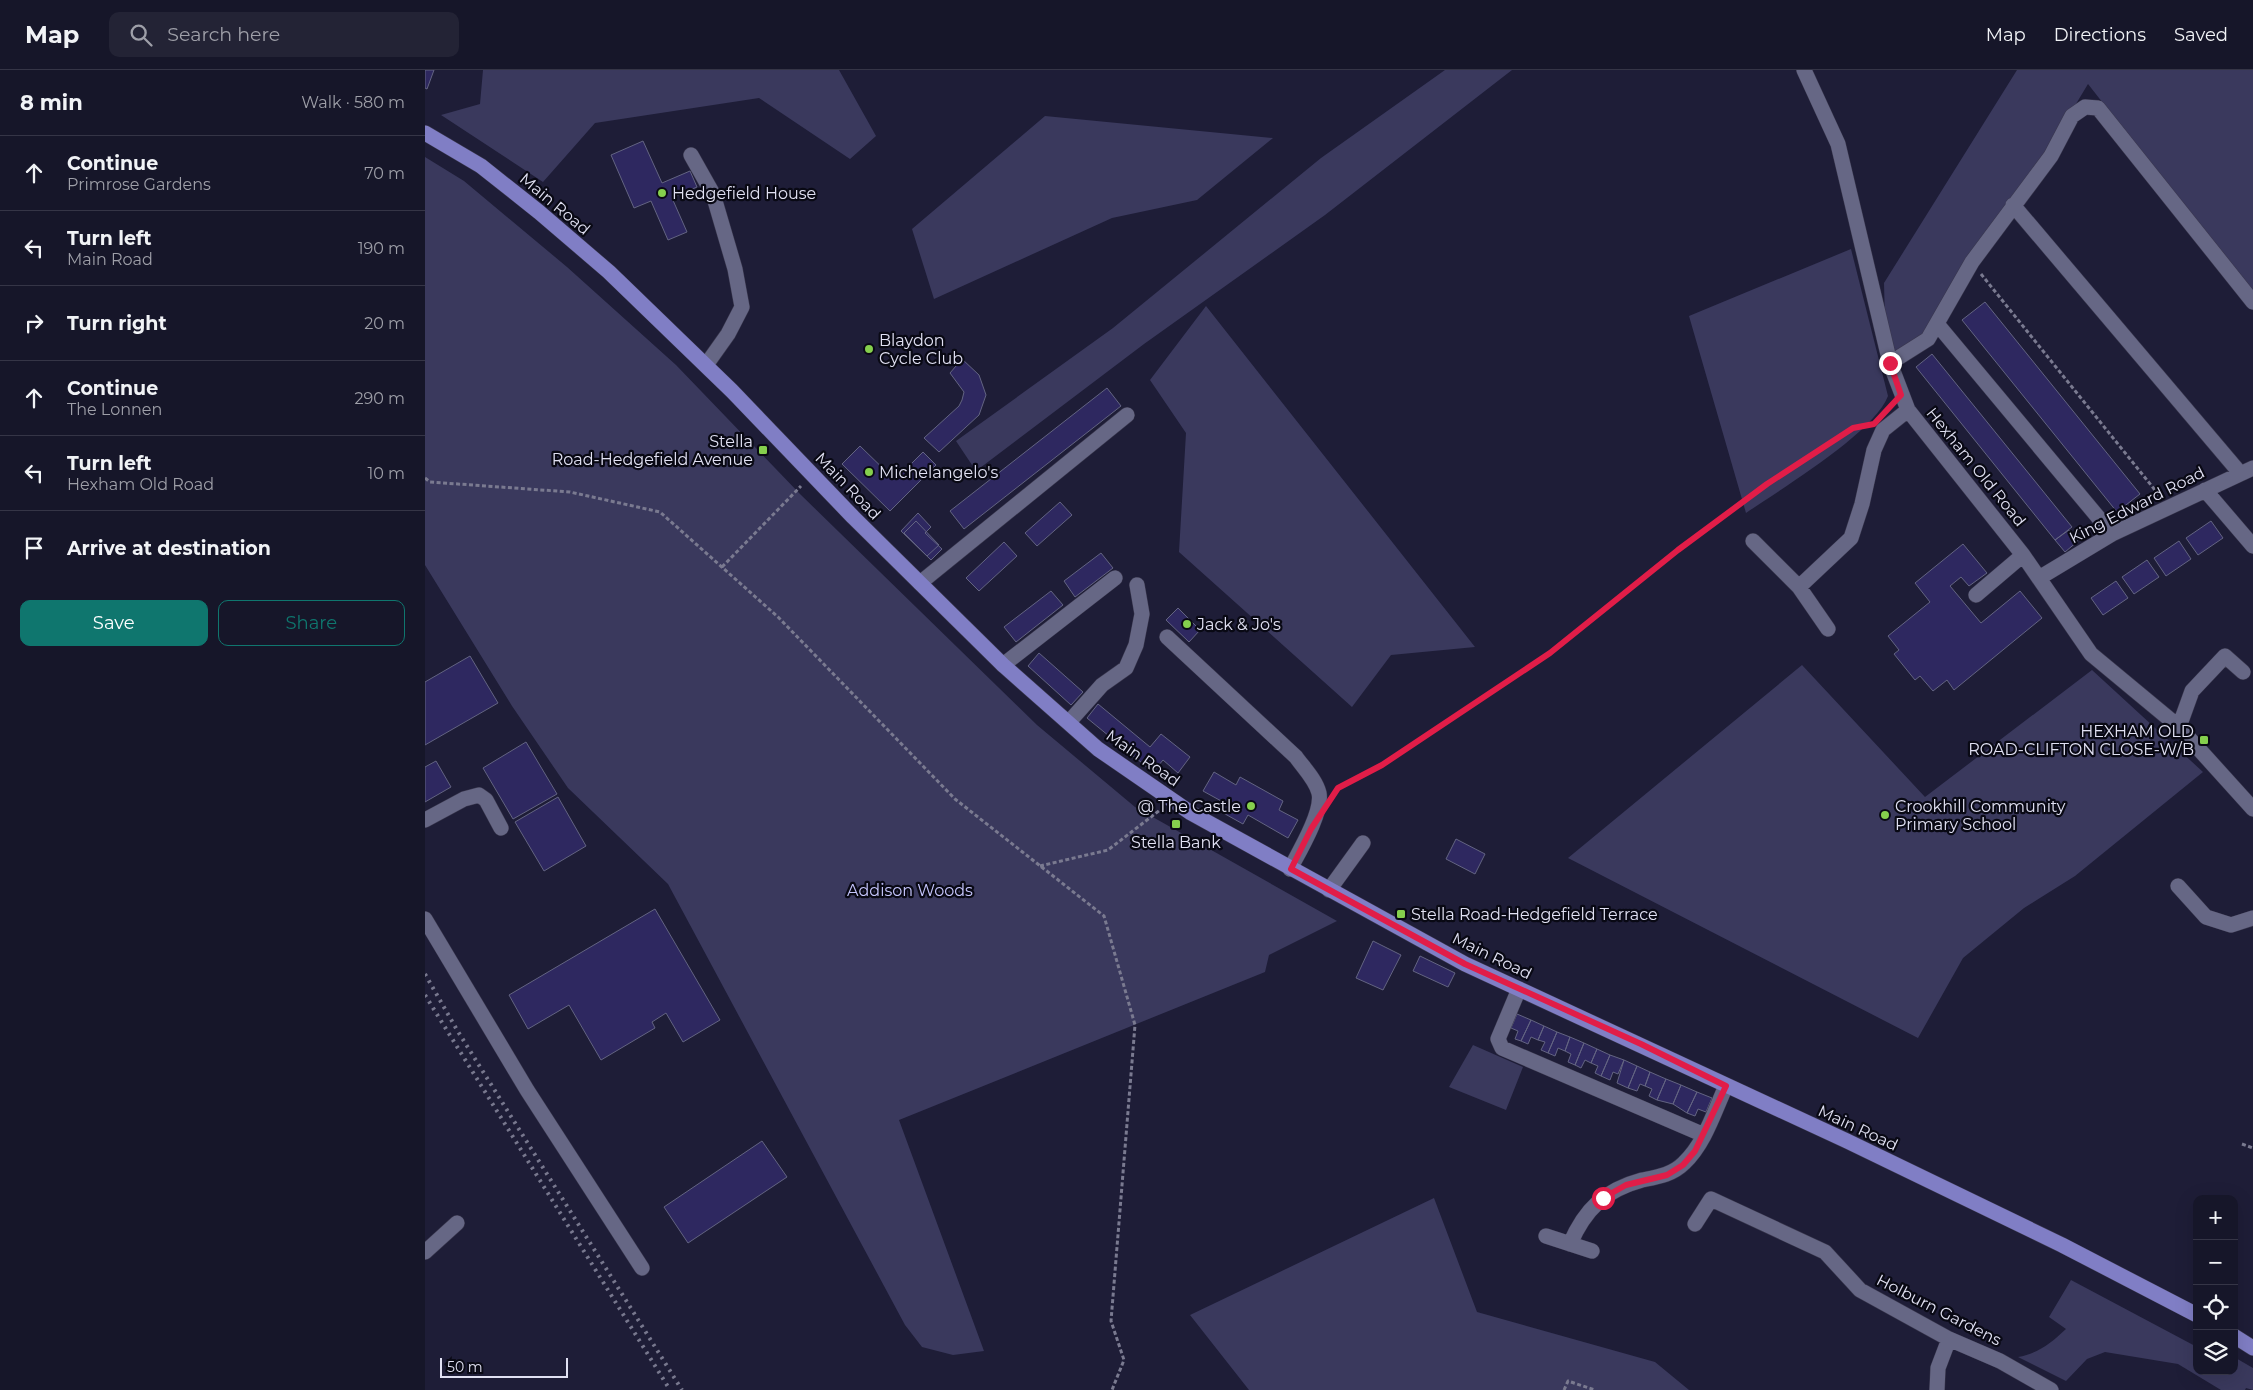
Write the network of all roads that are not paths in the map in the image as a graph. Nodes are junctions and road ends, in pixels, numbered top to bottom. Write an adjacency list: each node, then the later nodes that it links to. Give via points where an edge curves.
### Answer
1 (1804, 70): 7 (street, Hexham Old Road, via 1838,144)
2 (425, 132): 8 (main road, Main Road, via 481,166 539,212 609,272)
3 (691, 155): 8 (street, via 713,194 743,307)
4 (2013, 205): 5 (street, via 2051,156 2072,116 2085,107 2098,108); 6 (street, via 1972,262); 11 (street)
5 (2253, 302)
6 (1938, 325): 7 (street, via 1928,339); 13 (street)
7 (1890, 363): 9 (street, Hexham Old Road)
8 (706, 365): 19 (main road, Main Road)
9 (1908, 410): 16 (street, Hexham Old Road); 21 (street, via 1883,430 1874,450 1851,538)
10 (1127, 415): 19 (street)
11 (2246, 470): 12 (street, King Edward Road)
12 (2205, 490): 13 (street, King Edward Road); 15 (street)
13 (2112, 534): 18 (street, King Edward Road)
14 (1753, 541): 21 (street)
15 (2253, 546)
16 (2023, 554): 18 (street, Hexham Old Road); 22 (street)
17 (1115, 578): 25 (street)
18 (2039, 578): 28 (street, Hexham Old Road, via 2091,654)
19 (920, 583): 25 (main road, Main Road)
20 (1137, 585): 27 (street, via 1143,614 1137,645 1126,668 1102,685)
21 (1799, 587): 23 (street)
22 (1976, 595)
23 (1828, 629)
24 (1167, 637): 33 (street, via 1296,757 1319,794 1315,820)
25 (1003, 665): 27 (main road, Main Road)
26 (2243, 672): 28 (street, via 2225,656 2192,691)
27 (1069, 722): 33 (main road, Main Road, via 1098,749 1191,814)
28 (2179, 727): 29 (street, Hexham Old Road)
29 (2253, 806)
30 (425, 820): 31 (street, via 472,795 479,795 486,800)
31 (501, 828)
32 (1363, 843): 35 (street)
33 (1291, 869): 35 (main road, Main Road)
34 (2178, 886): 36 (street, via 2206,917 2231,926)
35 (1329, 890): 38 (main road, Main Road, via 1465,964)
36 (2253, 918)
37 (425, 919): 47 (street, via 527,1090)
38 (1519, 989): 39 (main road, Main Road); 40 (street, via 1498,1039 1502,1048)
39 (1726, 1086): 40 (street); 48 (main road, Main Road, via 2062,1245)
40 (1704, 1135): 44 (street, via 1683,1165 1667,1175 1626,1185 1589,1209)
41 (457, 1223): 46 (street)
42 (1695, 1224): 49 (street, Holburn Gardens, via 1711,1199 1825,1252 1860,1290)
43 (1546, 1236): 44 (street)
44 (1570, 1244): 45 (street)
45 (1592, 1251)
46 (425, 1252)
47 (642, 1268)
48 (2193, 1313)
49 (1949, 1338): 52 (street, via 1937,1368); 53 (street, Holburn Gardens, via 2001,1361)
50 (2238, 1339): 51 (main road)
51 (2253, 1348)
52 (1937, 1390)
53 (2051, 1390)

